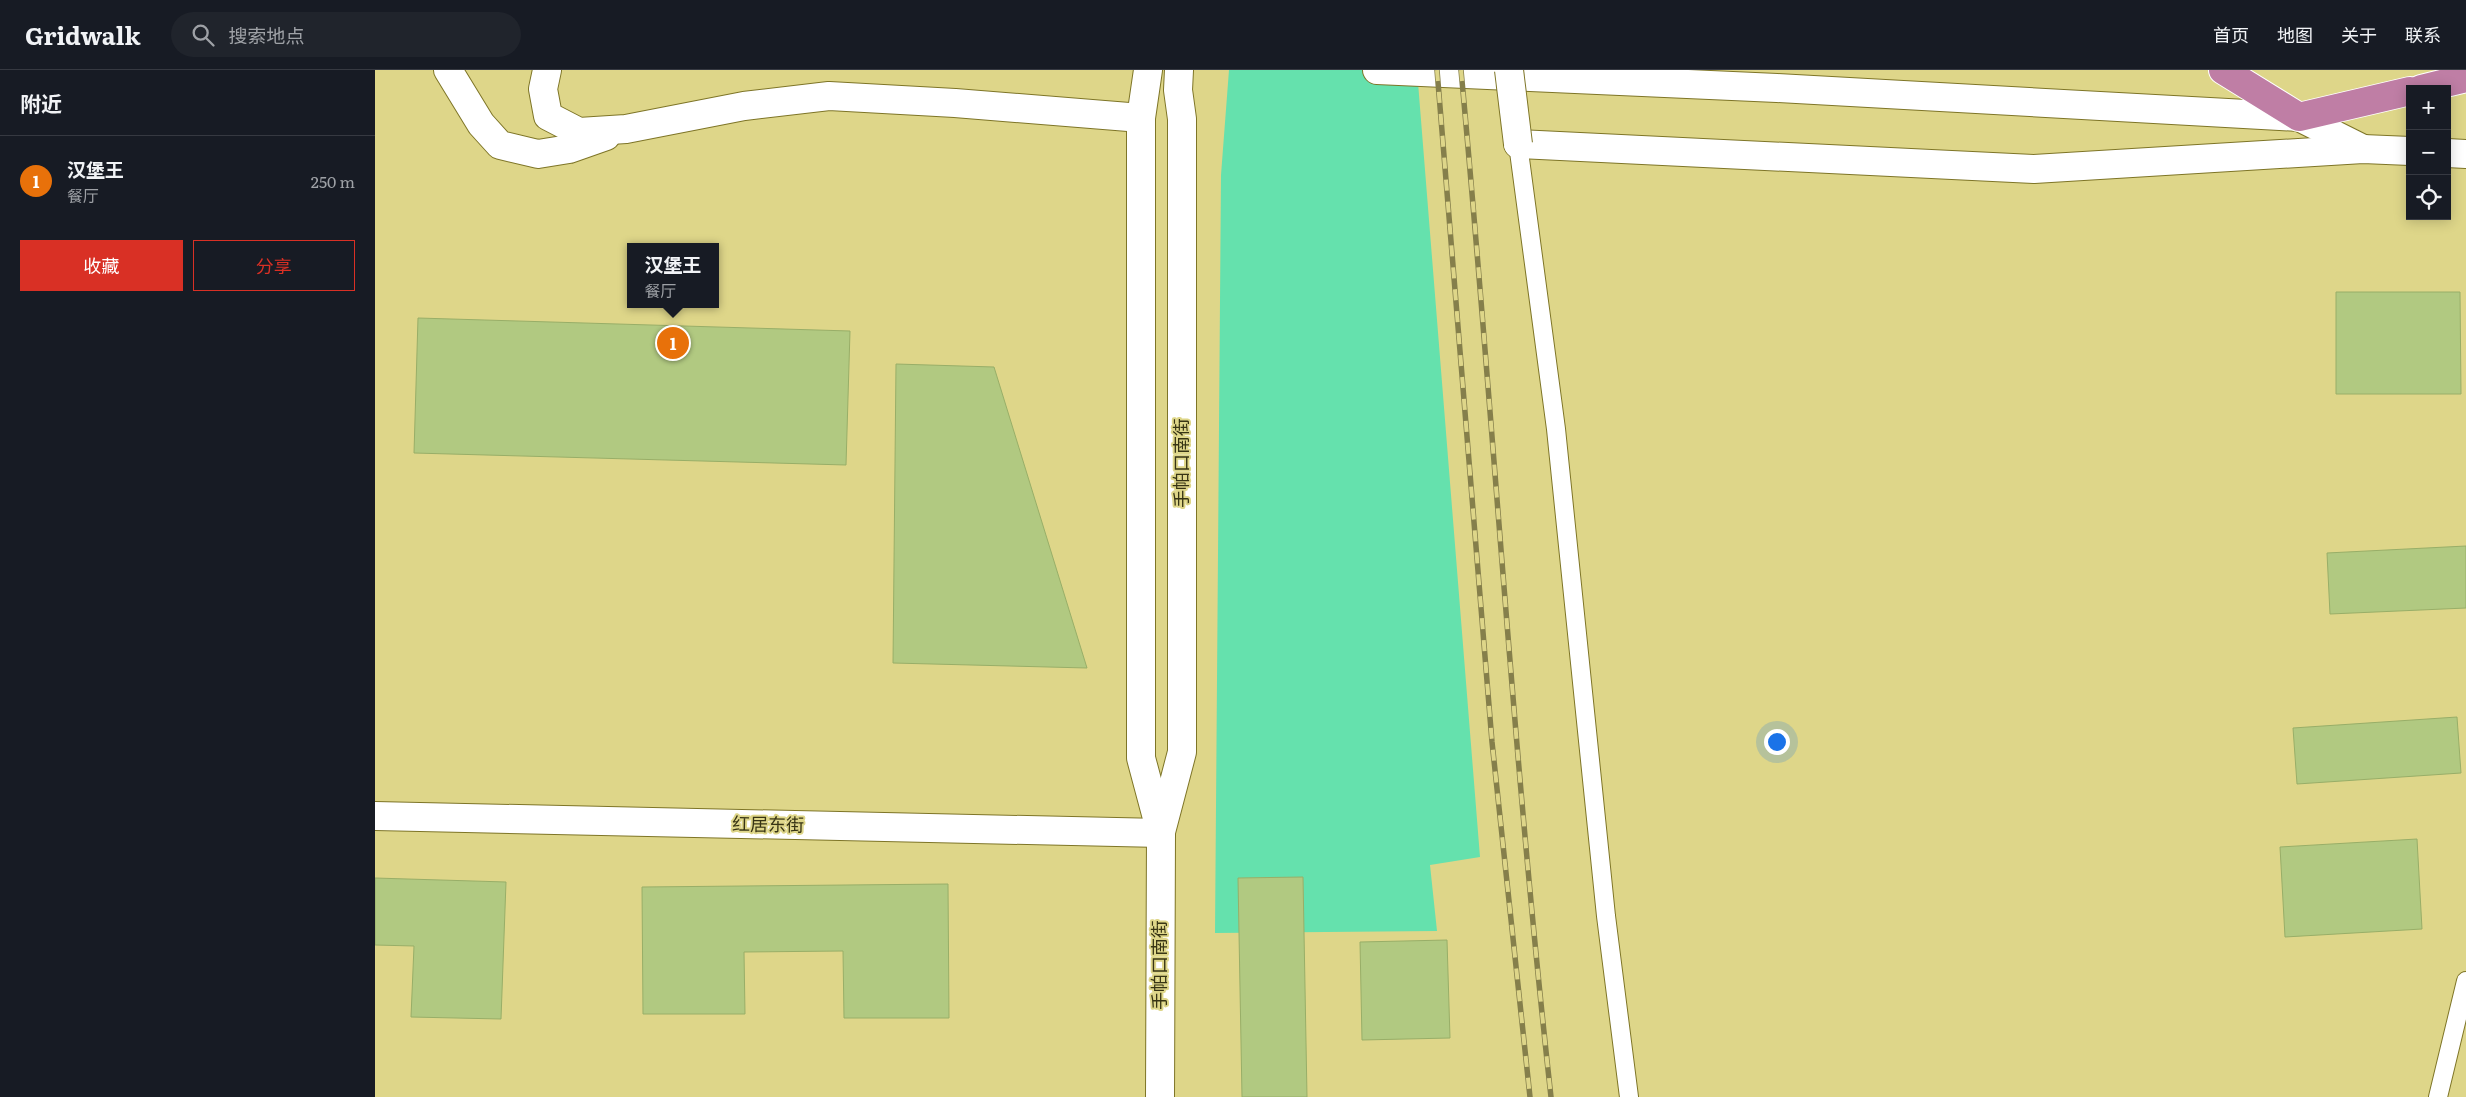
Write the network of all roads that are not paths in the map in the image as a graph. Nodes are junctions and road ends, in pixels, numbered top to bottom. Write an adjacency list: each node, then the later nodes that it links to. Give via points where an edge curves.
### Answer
1 (448, 70): 13 (street, via 481,124 500,144 538,154 569,149)
2 (547, 70): 13 (street, via 543,89 548,116 579,132)
3 (1377, 70): 11 (street)
4 (1509, 70): 14 (street, bridge)
5 (2223, 70): 11 (highway)
6 (2466, 78): 9 (highway)
7 (1147, 79): 12 (street, 手帕口南街)
8 (1179, 80): 20 (street, 手帕口南街, via 1182,120 1182,752)
9 (2437, 85)
10 (2406, 92): 11 (highway)
11 (2299, 117): 15 (street)
12 (1141, 118): 13 (street, via 829,96 743,106); 20 (street, 手帕口南街, via 1141,758)
13 (625, 129)
14 (1518, 144): 15 (street, via 2034,169); 23 (lane, via 1556,428 1606,916)
15 (2363, 149): 16 (street)
16 (2406, 151)
17 (2451, 153): 18 (street)
18 (2466, 154)
19 (375, 816): 20 (street, 红居东街)
20 (1161, 833): 22 (street, 手帕口南街)
21 (2466, 980): 24 (lane)
22 (1160, 1097)
23 (1629, 1097)
24 (2438, 1097)

